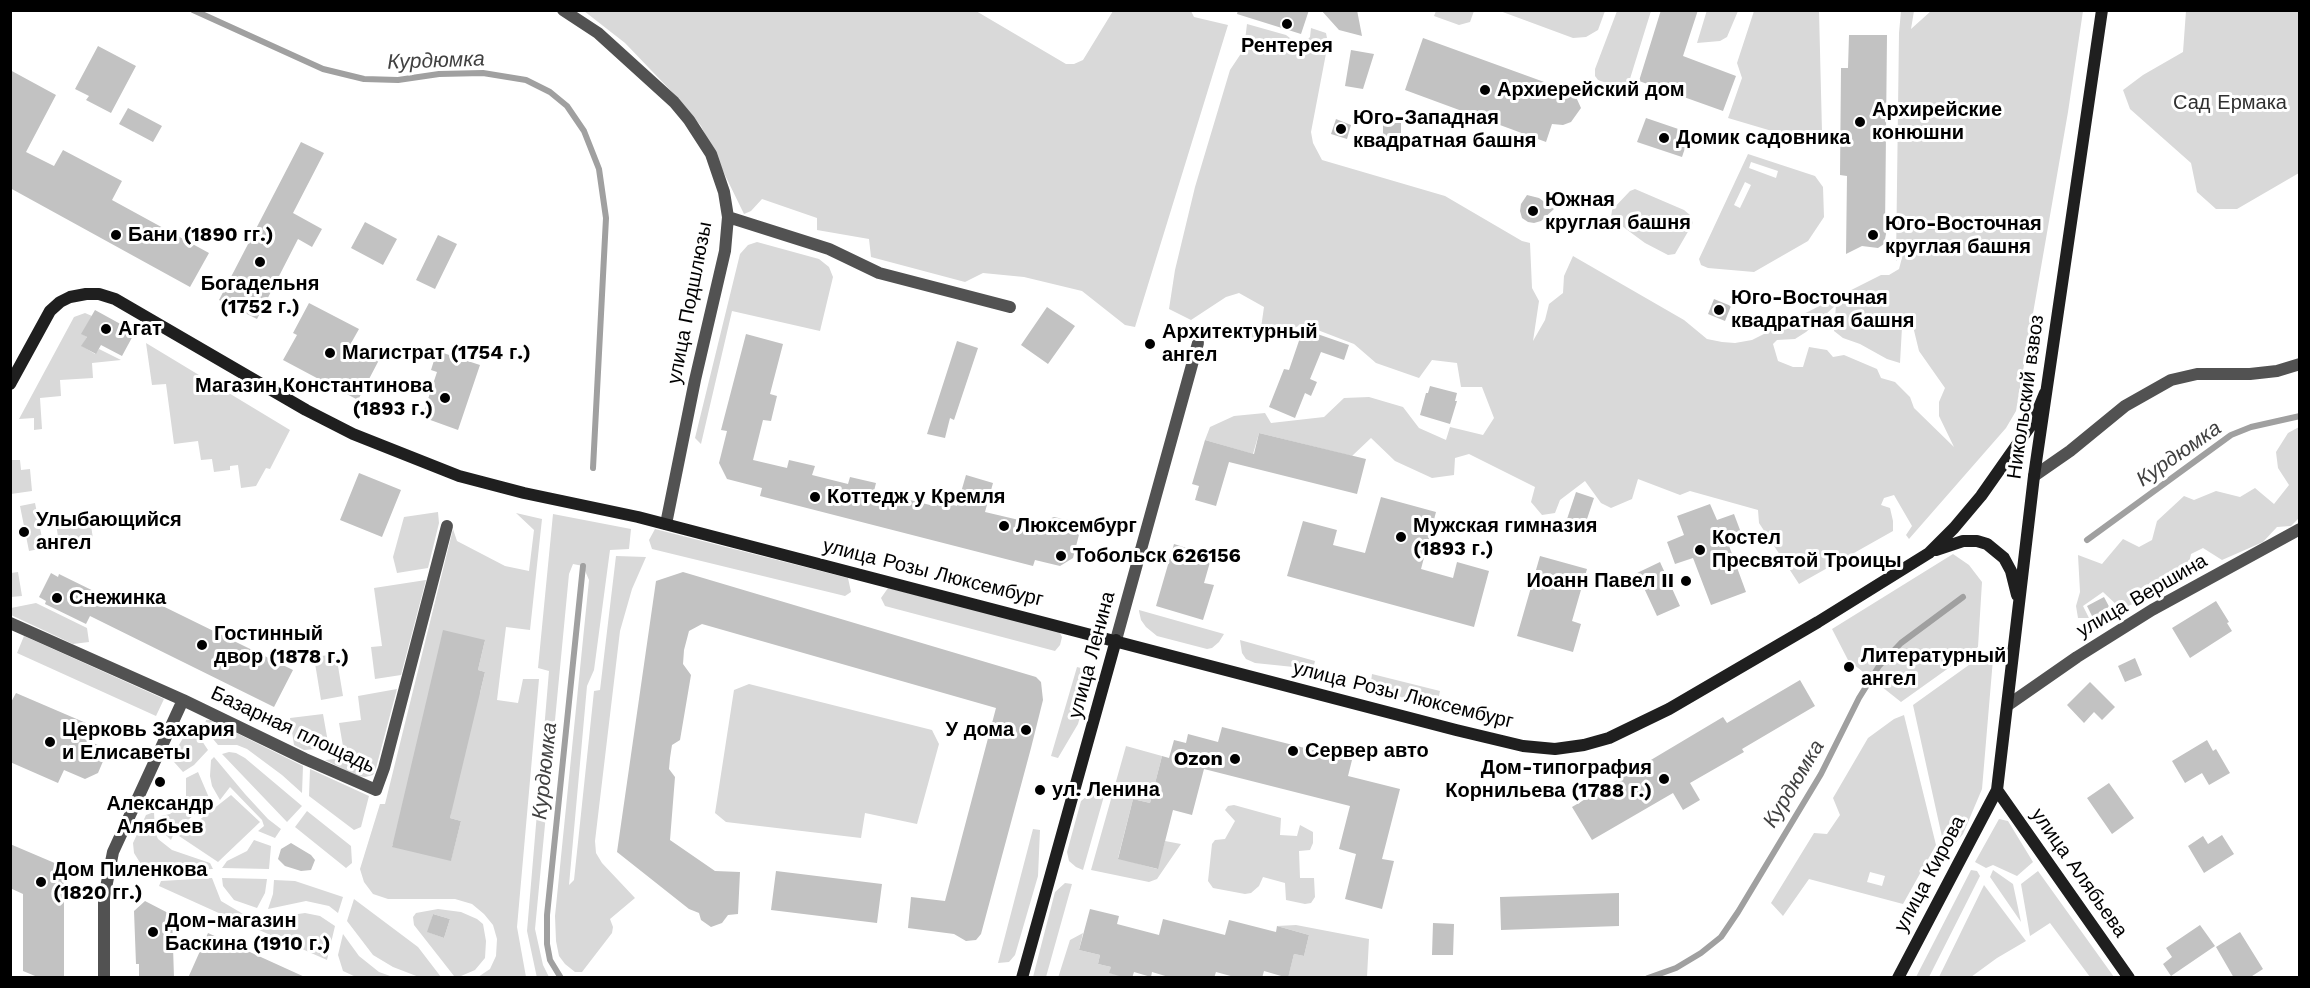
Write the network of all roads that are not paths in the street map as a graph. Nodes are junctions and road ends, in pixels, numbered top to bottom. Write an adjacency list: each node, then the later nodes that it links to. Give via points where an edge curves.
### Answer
1 (563, 10): 3 (street, улица Подшлюзы, via 626,57 690,120 711,154)
2 (2102, 10): 8 (main road, Никольский взвоз)
3 (728, 216): 4 (street, via 829,249 879,273); 10 (street, улица Подшлюзы, via 725,251)
4 (1010, 307)
5 (1198, 343): 16 (street, улица Ленина)
6 (2300, 364): 9 (street, via 2277,371 2171,380 2125,406)
7 (10, 384): 10 (main road, улица Розы Люксембург, via 50,311 70,297 99,294 115,299 372,442 459,476)
8 (2045, 393): 9 (main road, Никольский взвоз); 13 (main road, улица Розы Люксембург, via 2033,422 1987,488)
9 (2034, 476): 14 (main road, Никольский взвоз)
10 (666, 524): 16 (main road, улица Розы Люксембург)
11 (447, 526): 17 (street, Базарная площадь, via 376,790)
12 (2300, 529): 18 (street, улица Вершина, via 2152,610)
13 (1929, 553): 14 (main road, via 1963,541 1977,541 1996,550 2015,581); 16 (main road, улица Розы Люксембург, via 1669,709 1609,738 1555,749 1523,746 1456,730)
14 (2019, 614): 18 (main road, Никольский взвоз)
15 (10, 623): 17 (street, Базарная площадь)
16 (1116, 640): 21 (main road, улица Ленина)
17 (183, 700): 20 (street, via 113,852 104,898)
18 (2008, 705): 19 (main road, Никольский взвоз)
19 (1997, 790): 22 (main road, улица Кирова); 23 (main road, улица Алябьева)
20 (104, 978)
21 (1022, 978)
22 (1898, 978)
23 (2129, 978)

